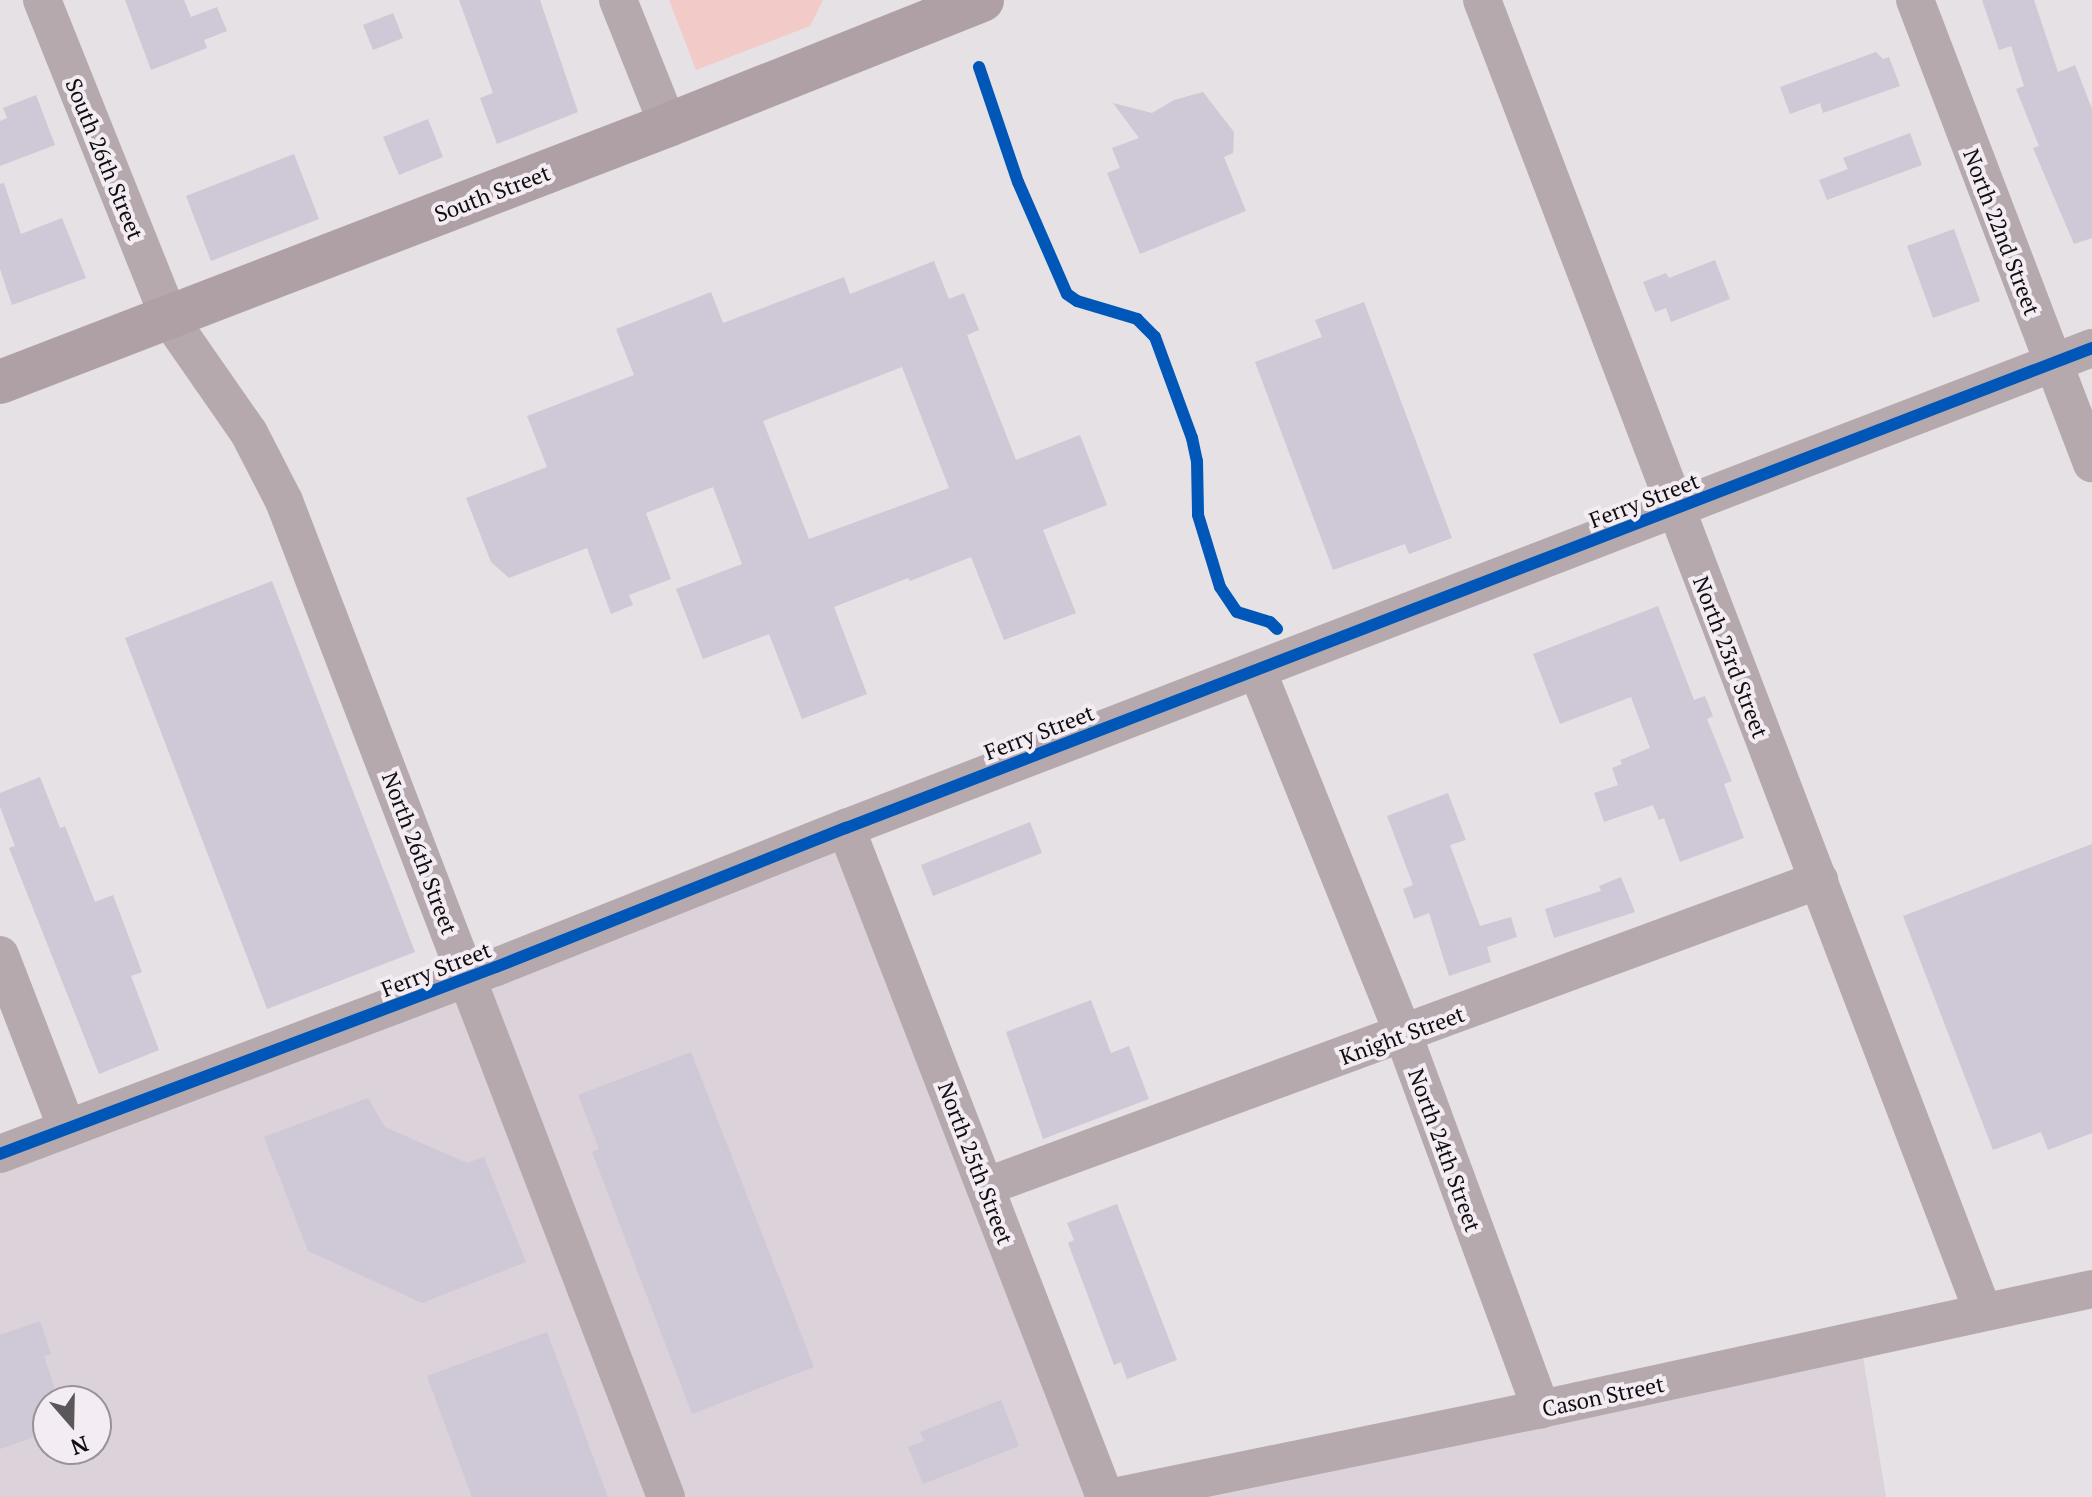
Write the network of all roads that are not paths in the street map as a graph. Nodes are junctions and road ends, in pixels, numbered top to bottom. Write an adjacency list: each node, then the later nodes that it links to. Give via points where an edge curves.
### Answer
1 (42, 0): 7 (street, South 26th Street)
2 (618, 0): 6 (street)
3 (982, 0): 6 (main road, South Street)
4 (1482, 0): 12 (street, North 23rd Street)
5 (1915, 0): 9 (street, North 22nd Street)
6 (668, 125): 7 (main road, South Street)
7 (169, 318): 10 (main road, South Street); 17 (street, North 26th Street, via 249,433 284,501)
8 (2092, 348): 9 (street, Ferry Street)
9 (2052, 364): 11 (street, North 22nd Street); 12 (street, Ferry Street)
10 (0, 382)
11 (2092, 463)
12 (1674, 509): 13 (street, Ferry Street); 15 (street, North 23rd Street)
13 (1257, 670): 14 (street, Ferry Street); 18 (street, North 24th Street)
14 (846, 828): 17 (street, Ferry Street); 21 (street, North 25th Street)
15 (1819, 880): 18 (street, Knight Street); 23 (street, North 23rd Street)
16 (0, 955): 19 (street)
17 (468, 978): 19 (street, Ferry Street); 25 (street, North 26th Street)
18 (1403, 1034): 21 (street, Knight Street); 24 (street, North 24th Street)
19 (67, 1129): 20 (street, Ferry Street)
20 (0, 1154)
21 (985, 1187): 26 (street, North 25th Street)
22 (2092, 1289): 23 (street, Cason Street)
23 (1983, 1312): 24 (street, Cason Street)
24 (1541, 1409): 27 (street, Cason Street)
25 (666, 1497)
26 (1105, 1497)
27 (1113, 1497)

